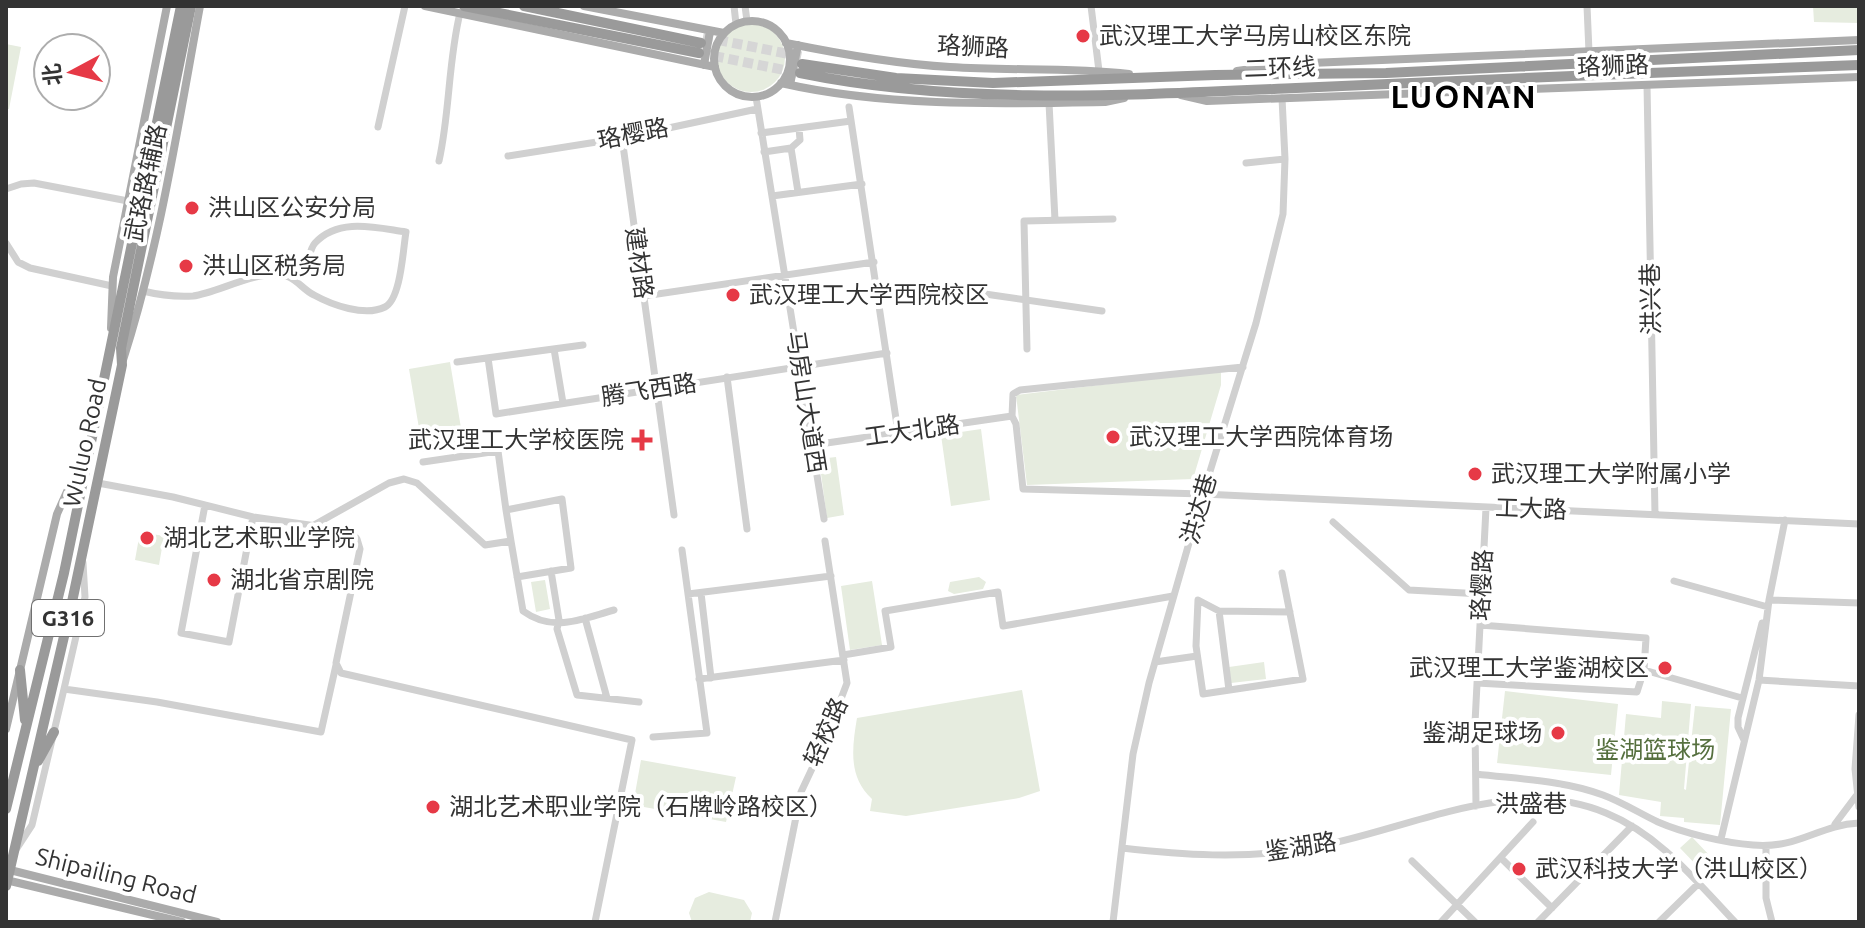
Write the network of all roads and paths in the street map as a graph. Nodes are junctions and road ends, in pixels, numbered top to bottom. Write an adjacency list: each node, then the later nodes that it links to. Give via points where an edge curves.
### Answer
1 (167, 6): 55 (main road, 武珞路辅路)
2 (181, 6): 68 (highway, Wuluo Road / G316)
3 (191, 6): 75 (highway, Wuluo Road / G316, via 121,348)
4 (200, 6): 63 (main road, 武珞路辅路)
5 (405, 6): 41 (street)
6 (425, 6): 14 (main road)
7 (524, 6): 19 (highway)
8 (559, 6): 19 (highway)
9 (584, 6): 19 (main road)
10 (734, 6): 16 (street)
11 (745, 6): 15 (street)
12 (1091, 6): 27 (street)
13 (1587, 6): 22 (street)
14 (463, 8): 19 (highway); 24 (main road); 49 (street, via 452,46)
15 (747, 21): 16 (main road); 20 (main road, via 774,28)
16 (736, 24): 17 (main road)
17 (724, 33): 19 (main road); 26 (main road, via 715,48)
18 (1859, 40): 22 (main road, 珞狮路)
19 (704, 41): 24 (main road)
20 (786, 43): 23 (main road, 珞狮路); 31 (main road)
21 (1859, 50): 28 (highway, 二环线, via 1386,73)
22 (1589, 52): 28 (main road, 珞狮路, via 1286,64)
23 (802, 57): 27 (main road, 珞狮路, via 843,54 948,67); 29 (highway, 二环线, via 858,74 933,82); 31 (main road); 34 (highway, 二环线, via 856,83 934,92)
24 (704, 65): 26 (main road)
25 (1859, 65): 33 (highway, 二环线)
26 (715, 67): 35 (main road, via 727,88)
27 (1099, 71): 29 (main road, 珞狮路)
28 (1215, 75): 29 (highway, 二环线)
29 (1149, 77)
30 (1859, 77): 32 (main road, 珞狮路)
31 (789, 85): 35 (main road); 37 (main road, via 938,103)
32 (1647, 85): 36 (main road, 珞狮路); 91 (street, 洪兴巷)
33 (1177, 94): 34 (highway, 二环线); 36 (main road, 珞狮路, via 1207,101)
34 (1140, 95): 37 (main road)
35 (756, 97): 39 (street, 马房山大道西)
36 (1282, 98): 48 (street, 洪达巷)
37 (1049, 103): 57 (street)
38 (849, 107): 40 (street)
39 (757, 109): 43 (street, 马房山大道西); 44 (street, 珞樱路)
40 (851, 121): 42 (street); 51 (street)
41 (378, 127)
42 (799, 128): 43 (street); 45 (street, via 800,140)
43 (761, 133): 46 (street, 马房山大道西)
44 (622, 138): 47 (street, 珞樱路); 65 (street, 建材路)
45 (791, 148): 46 (street); 53 (street)
46 (764, 152): 54 (street, 马房山大道西)
47 (508, 156)
48 (1285, 159): 50 (street); 77 (street, 洪达巷, via 1283,214)
49 (439, 161)
50 (1246, 163)
51 (862, 184): 53 (street); 59 (street)
52 (6, 189): 55 (street, via 34,183)
53 (798, 192): 54 (street)
54 (772, 196): 60 (street, 马房山大道西)
55 (128, 201): 62 (main road, 武珞路辅路)
56 (1113, 219): 57 (street)
57 (1055, 220): 66 (street, via 1024,221)
58 (6, 243): 62 (street, via 18,262 30,268)
59 (874, 262): 60 (street); 72 (street)
60 (786, 276): 65 (street); 76 (street, 马房山大道西)
61 (289, 277): 61 (street, via 338,306 388,306 395,296 406,232 372,226 341,229 316,242 304,272); 63 (street, via 262,277 192,296)
62 (112, 286): 68 (main road, 武珞路辅路)
63 (143, 291): 75 (main road, 武珞路辅路)
64 (978, 293): 66 (street)
65 (644, 296): 79 (street, 建材路)
66 (1026, 299): 67 (street); 71 (street)
67 (1102, 311)
68 (111, 345): 85 (highway, Wuluo Road / G316)
69 (583, 345): 70 (street)
70 (554, 349): 73 (street); 80 (street)
71 (1027, 349)
72 (887, 353): 76 (street, 腾飞西路); 82 (street)
73 (488, 358): 74 (street); 80 (street, 腾飞西路, via 496,414)
74 (457, 362)
75 (122, 365): 86 (highway, Wuluo Road / G316)
76 (801, 367): 78 (street, 腾飞西路); 83 (street, 马房山大道西)
77 (1243, 367): 81 (street, via 1020,390 1013,394); 87 (street, 洪达巷)
78 (727, 377): 79 (street, 腾飞西路); 99 (street)
79 (655, 389): 80 (street, 腾飞西路); 92 (street, 建材路)
80 (563, 403)
81 (1012, 416): 82 (street, 工大北路); 87 (street, 工大路, via 1023,489)
82 (898, 432): 83 (street, 工大北路)
83 (813, 445): 94 (street, 马房山大道西)
84 (423, 462): 90 (street, via 498,451)
85 (84, 470): 125 (main road, via 57,514); 138 (highway, Wuluo Road / G316)
86 (98, 483): 88 (street); 103 (highway, Wuluo Road / G316)
87 (1203, 494): 89 (street, 工大路); 112 (street, 洪达巷)
88 (205, 505): 93 (street); 93 (street, via 181,633 229,642)
89 (1486, 508): 91 (street, 工大路); 111 (street, 珞樱路)
90 (506, 510): 100 (street); 104 (street, via 562,499 571,568)
91 (1655, 514): 95 (street, 工大路)
92 (674, 515)
93 (253, 517): 98 (street)
94 (824, 519)
95 (1785, 520): 97 (street, 工大路); 114 (street)
96 (1333, 522): 111 (street, via 1409,590)
97 (1859, 524)
98 (312, 526): 100 (street, via 404,479 417,483 485,545); 124 (street, via 351,531 359,544)
99 (747, 529)
100 (511, 541): 107 (street)
101 (825, 541): 106 (street, 轻校路)
102 (682, 550): 110 (street)
103 (82, 554): 132 (street, via 85,597); 143 (highway, Wuluo Road / G316)
104 (551, 571): 107 (street); 119 (street)
105 (1282, 573): 117 (street)
106 (831, 576): 109 (street); 122 (street, 轻校路)
107 (517, 577): 119 (street, via 523,611 541,622)
108 (1674, 581): 114 (street)
109 (701, 593): 110 (street); 127 (street)
110 (688, 594): 128 (street)
111 (1482, 594): 120 (street, 珞樱路)
112 (1173, 596): 122 (street, via 1003,626 998,592 885,611 891,647); 123 (street, 洪达巷)
113 (1859, 603): 114 (street)
114 (1768, 604): 129 (street); 135 (street)
115 (614, 610): 118 (street)
116 (1219, 611): 117 (street); 121 (street, via 1197,602); 133 (street)
117 (1290, 612): 133 (street, via 1303,679)
118 (585, 618): 119 (street); 134 (street)
119 (558, 624): 134 (street, via 577,695)
120 (1480, 625): 126 (street, via 1646,638); 130 (street, 珞樱路)
121 (1197, 656): 123 (street); 133 (street, via 1203,694)
122 (843, 657): 127 (street); 167 (street, 轻校路, via 847,683 801,792)
123 (1155, 662): 156 (street, 洪达巷, via 1133,754)
124 (336, 663): 132 (street, via 321,732); 166 (street, via 346,675 632,740)
125 (20, 670): 138 (highway); 139 (main road)
126 (1644, 670): 130 (street, via 1637,692); 135 (street)
127 (711, 678): 128 (street)
128 (699, 679): 141 (street, via 707,733)
129 (1759, 680): 131 (street); 142 (street)
130 (1477, 683): 144 (street, 珞樱路)
131 (1859, 686)
132 (64, 689): 140 (street)
133 (1229, 690)
134 (607, 698): 136 (street)
135 (1742, 698): 142 (street, via 1737,723)
136 (639, 702)
137 (1859, 715): 146 (street)
138 (26, 727): 149 (highway, Wuluo Road / G316)
139 (6, 729)
140 (54, 732): 143 (highway); 157 (street, via 32,825)
141 (653, 737)
142 (1744, 740): 154 (street)
143 (31, 773): 157 (highway, Wuluo Road / G316)
144 (1476, 774): 147 (street, 珞樱路); 154 (street, via 1591,791 1670,827)
145 (1859, 786): 146 (street)
146 (1856, 796): 148 (street); 153 (street)
147 (1476, 806): 152 (street, 洪盛巷, via 1558,800); 156 (street, 鉴湖路, via 1278,853 1198,856)
148 (1859, 807)
149 (6, 809)
150 (1533, 822): 158 (street)
151 (1859, 823): 153 (street)
152 (1632, 826): 161 (street, 洪盛巷, via 1655,840); 163 (street)
153 (1833, 826): 155 (street, via 1798,842)
154 (1721, 839): 155 (street)
155 (1766, 846): 174 (street)
156 (1122, 848): 168 (street, 洪达巷)
157 (14, 854): 160 (highway, Wuluo Road / G316)
158 (1501, 858): 162 (street); 163 (street)
159 (1412, 861): 162 (street)
160 (7, 877): 164 (main road, Shipailing Road); 165 (main road, Shipailing Road)
161 (1699, 883): 172 (street); 173 (street, 洪盛巷)
162 (1457, 905): 169 (street); 170 (street)
163 (1552, 908): 171 (street)
164 (182, 922)
165 (217, 922)
166 (595, 922)
167 (775, 922)
168 (1113, 922)
169 (1441, 922)
170 (1475, 922)
171 (1538, 922)
172 (1659, 922)
173 (1735, 922)
174 (1772, 922)

